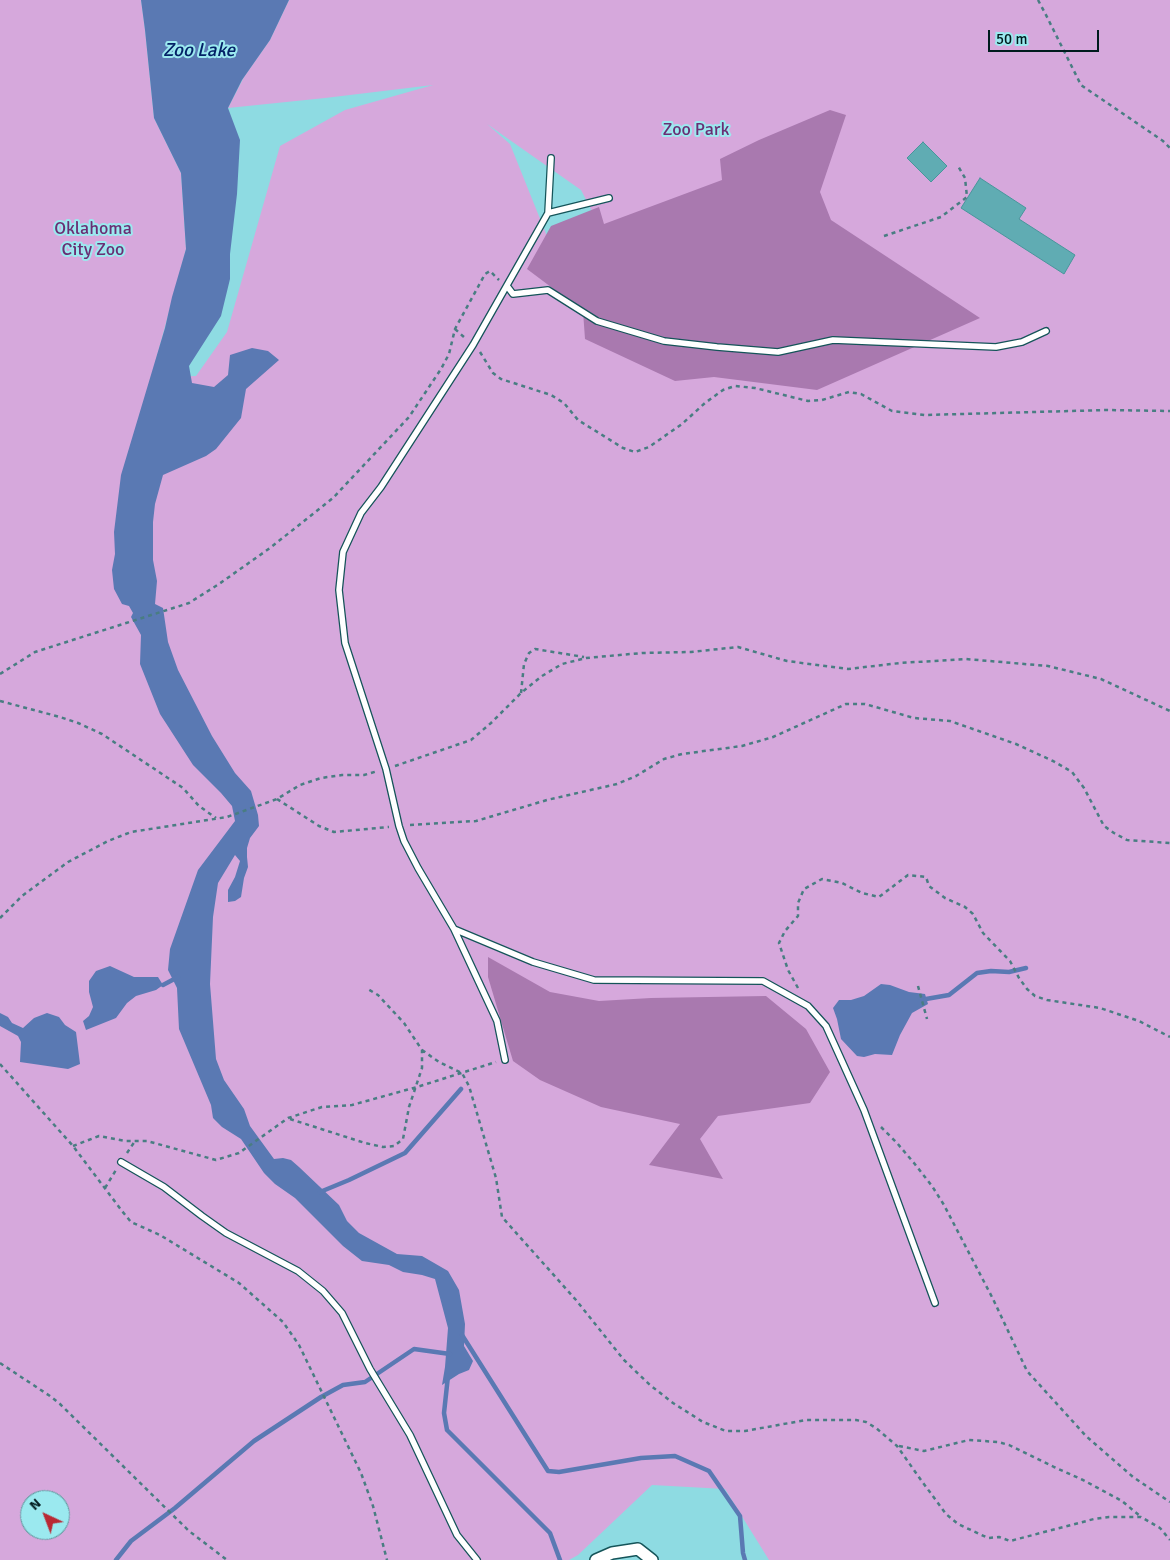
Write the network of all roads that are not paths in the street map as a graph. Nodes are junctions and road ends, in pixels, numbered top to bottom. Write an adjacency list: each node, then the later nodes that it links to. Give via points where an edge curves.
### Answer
1 (551, 158): 3 (lane)
2 (608, 198): 3 (lane)
3 (548, 213): 4 (lane)
4 (507, 286): 5 (lane, via 513,294 548,290 596,322 664,341 717,347 778,352 833,340 996,346 1022,342); 6 (lane, via 474,345 361,513 343,552 339,590 345,643 386,769 404,841)
5 (1046, 331)
6 (454, 929): 7 (lane, via 498,1021); 9 (lane, via 534,962 594,980 763,981 808,1006 826,1026 864,1110)
7 (505, 1060)
8 (121, 1162): 10 (lane, via 164,1187 226,1232 298,1271 342,1313 370,1369 410,1435 457,1535)
9 (935, 1302)
10 (477, 1560)
11 (596, 1560): 12 (street, via 612,1553 638,1549)
12 (652, 1560)

